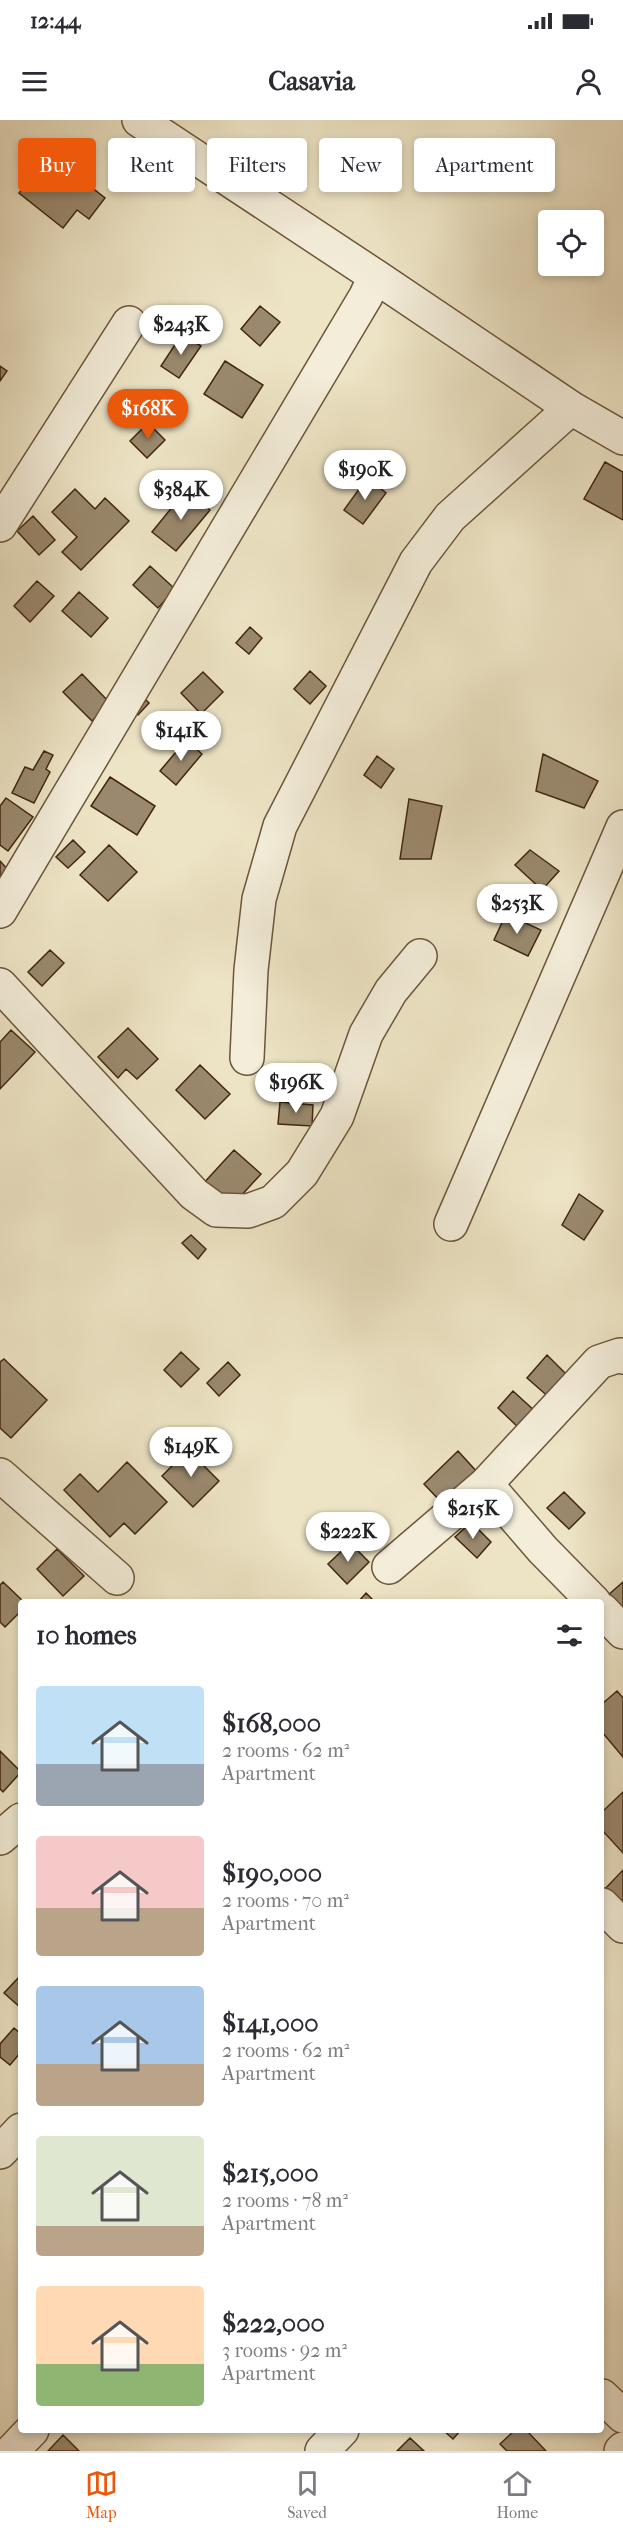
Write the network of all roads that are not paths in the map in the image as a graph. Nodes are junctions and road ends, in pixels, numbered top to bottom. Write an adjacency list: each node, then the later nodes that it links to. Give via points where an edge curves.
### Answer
1 (139, 120): 2 (street)
2 (375, 276): 4 (street); 8 (street)
3 (129, 323): 6 (street)
4 (571, 408): 5 (street); 11 (street, via 450,517 416,562 280,826 259,899)
5 (623, 438)
6 (0, 525)
7 (623, 827): 12 (street)
8 (0, 911)
9 (420, 956): 10 (street, via 391,991 366,1034 337,1116 302,1173 273,1202 248,1211 216,1210 194,1194)
10 (0, 985)
11 (247, 1058)
12 (451, 1224)
13 (623, 1357): 15 (street, via 598,1362)
14 (0, 1475): 17 (street)
15 (486, 1484): 16 (street); 18 (street)
16 (389, 1568)
17 (117, 1578)
18 (591, 1599)
19 (604, 1612): 20 (street)
20 (623, 1632)
21 (18, 1823): 22 (street)
22 (0, 1838)
23 (604, 1907): 24 (street)
24 (623, 1926)
25 (18, 2133): 26 (street)
26 (0, 2152)
27 (604, 2398): 28 (street)
28 (623, 2416)
29 (29, 2433): 31 (street)
30 (339, 2433): 32 (street)
31 (12, 2451)
32 (322, 2451)

